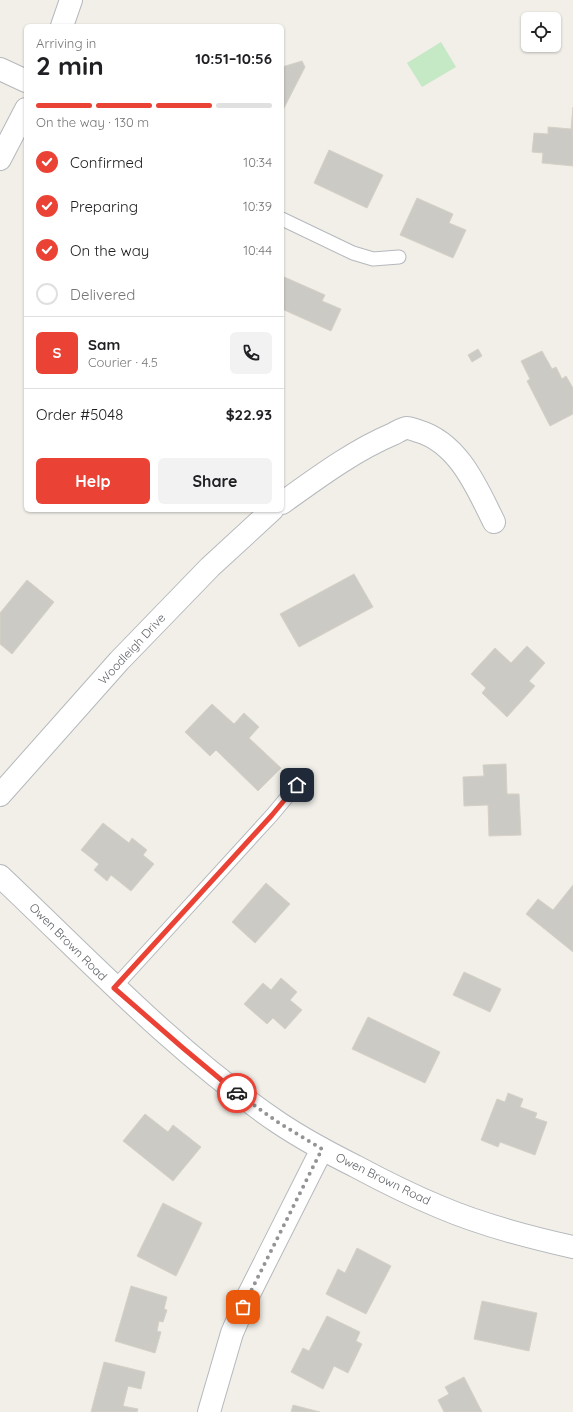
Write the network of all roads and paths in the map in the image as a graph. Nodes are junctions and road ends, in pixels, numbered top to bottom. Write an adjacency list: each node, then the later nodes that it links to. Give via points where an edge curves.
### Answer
1 (71, 0): 2 (street)
2 (63, 24)
3 (0, 69): 4 (street)
4 (24, 80)
5 (24, 113): 6 (street)
6 (0, 159)
7 (284, 220): 8 (lane, via 353,253 373,259)
8 (399, 257)
9 (284, 502): 11 (street, via 374,442 406,428 428,434 445,445 462,463)
10 (270, 512): 13 (street, Woodleigh Drive, via 210,567 119,661)
11 (494, 522)
12 (297, 785): 15 (lane)
13 (0, 795)
14 (0, 876): 15 (street, Owen Brown Road)
15 (114, 988): 16 (street, Owen Brown Road, via 235,1091 279,1123)
16 (322, 1149): 17 (street, Owen Brown Road, via 390,1185 440,1207 489,1225); 18 (street, via 248,1294 232,1333)
17 (573, 1248)
18 (209, 1412)

